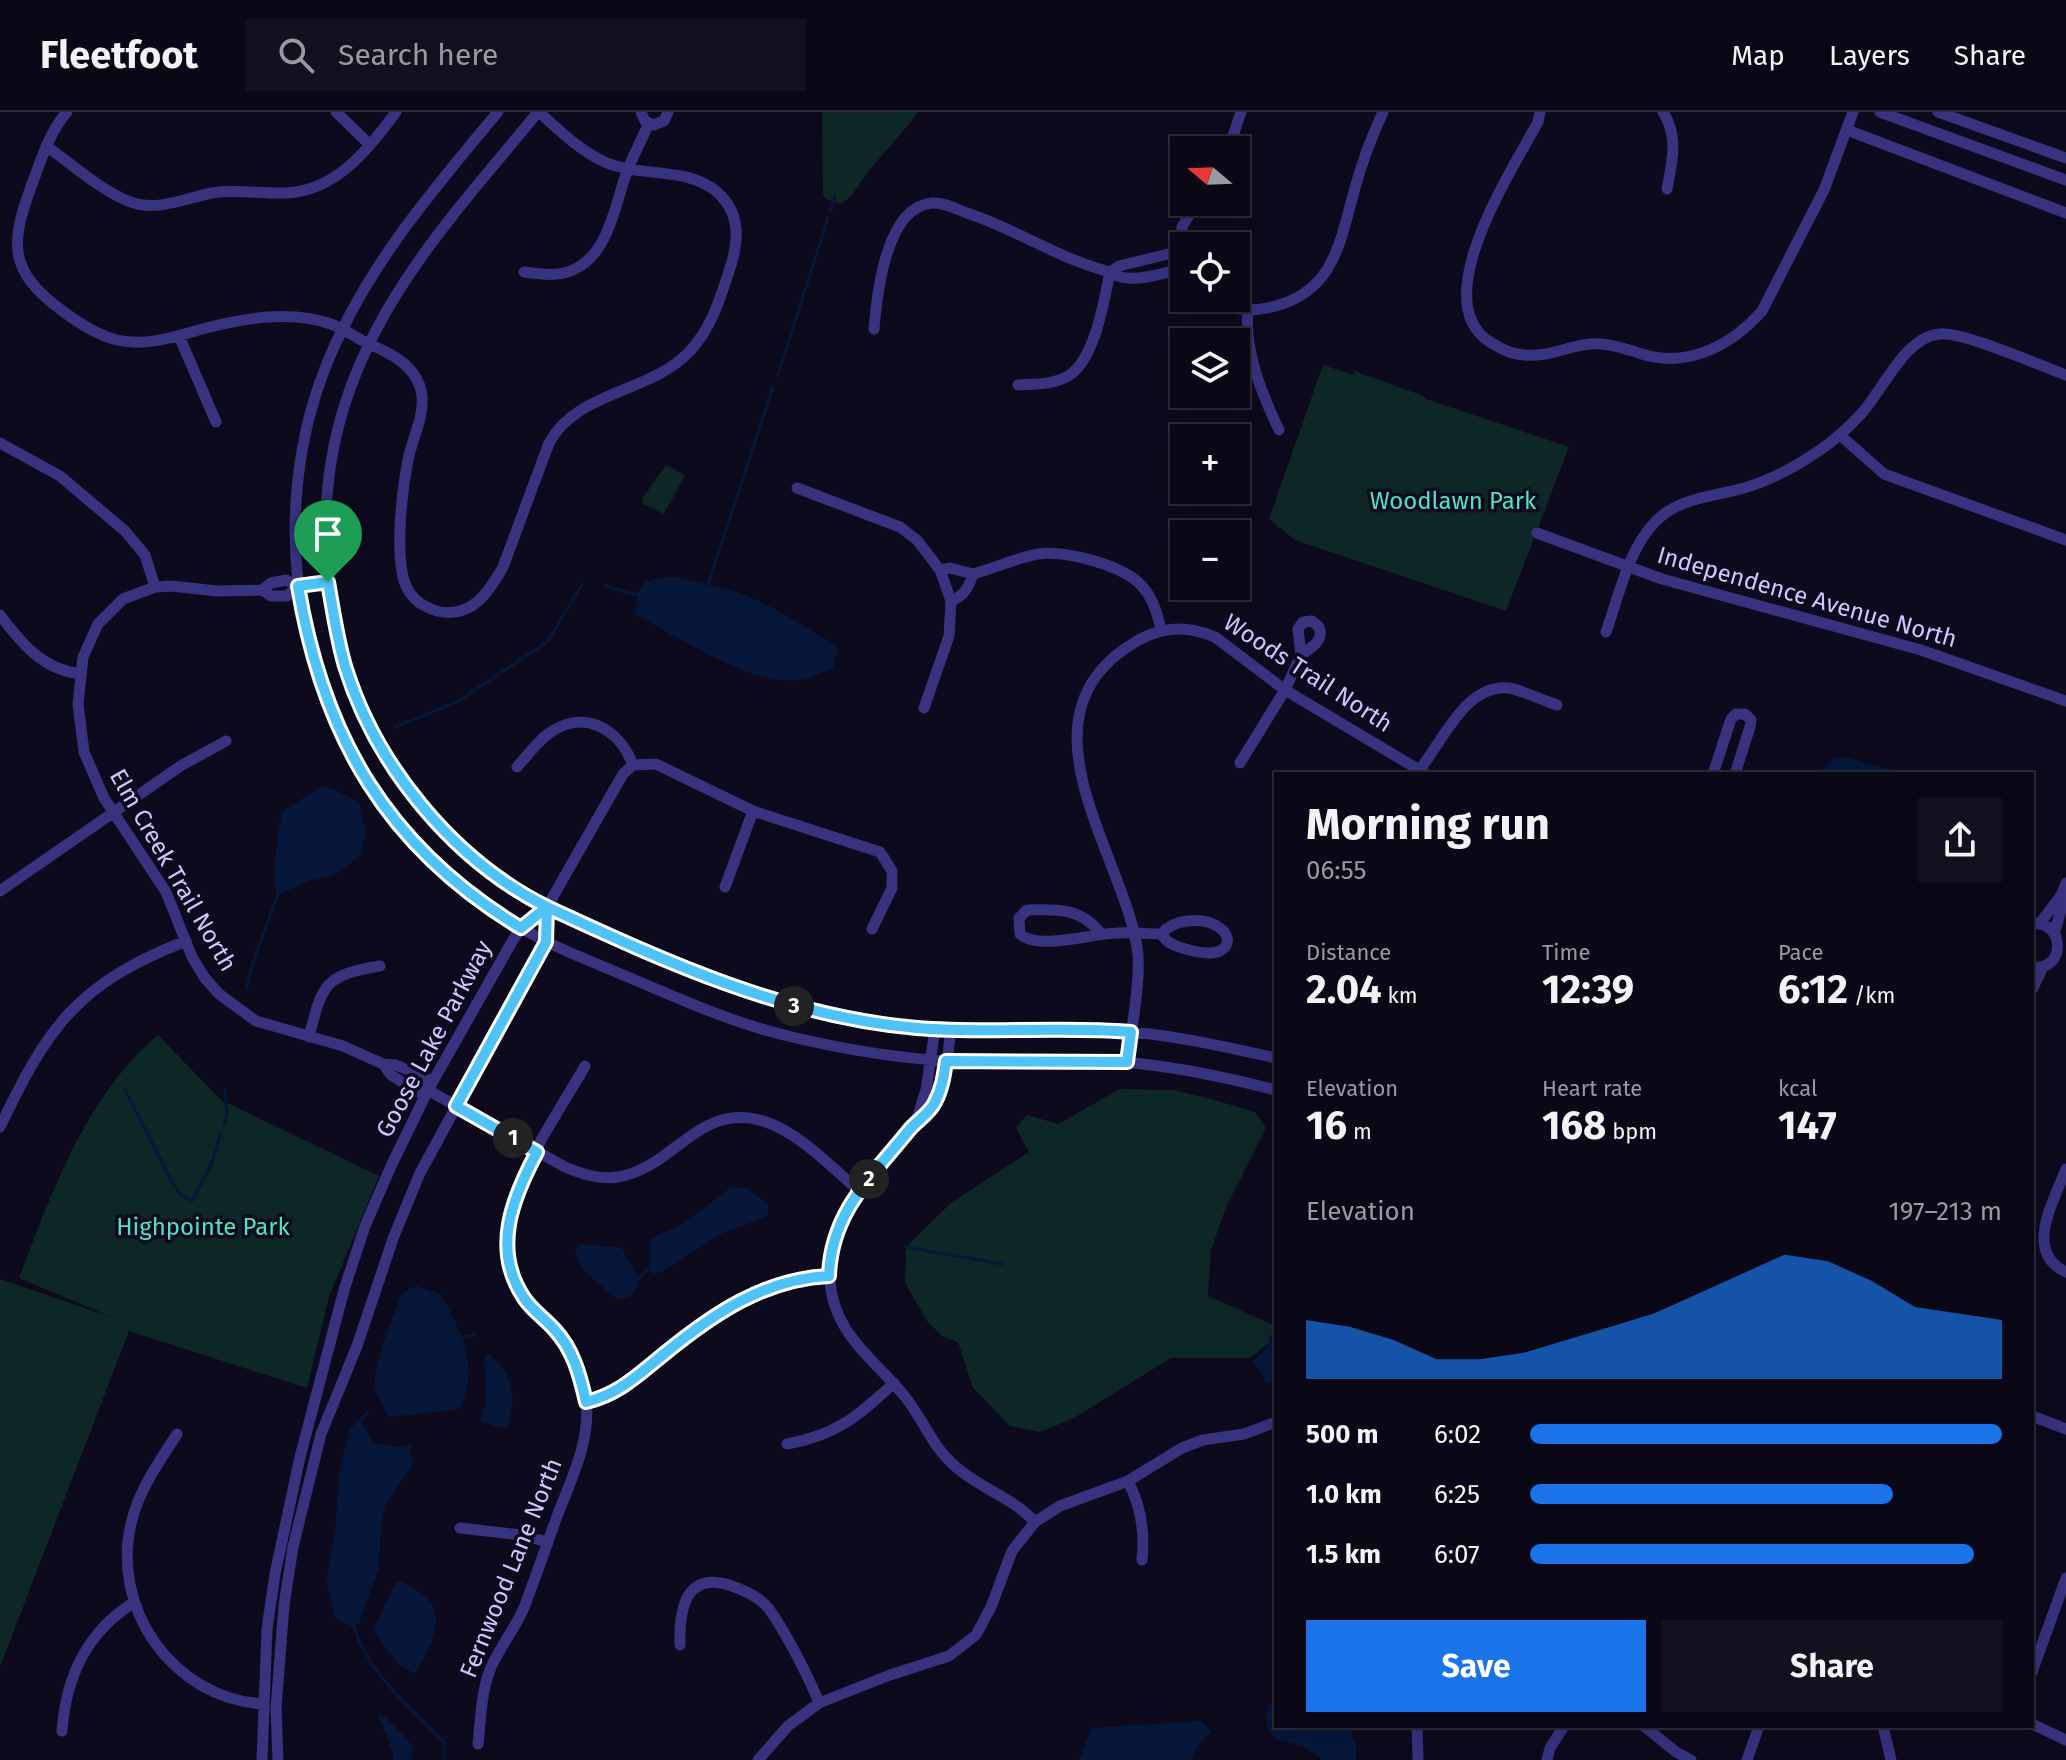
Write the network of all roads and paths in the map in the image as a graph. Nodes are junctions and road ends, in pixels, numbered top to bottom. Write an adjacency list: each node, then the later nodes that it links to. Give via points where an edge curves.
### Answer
1 (67, 112): 19 (street)
2 (336, 112): 18 (street)
3 (396, 112): 18 (street)
4 (498, 112): 31 (street, via 397,236)
5 (539, 112): 21 (street, via 589,154); 34 (street, via 411,269)
6 (641, 112): 15 (street)
7 (668, 112): 15 (street, via 661,123)
8 (1241, 112): 17 (street)
9 (1383, 112): 29 (street, via 1331,266 1297,298)
10 (1540, 112): 16 (street, via 1491,209 1465,299 1470,320 1483,337 1514,354 1535,356 1598,344 1672,358 1712,350 1748,327 1773,292 1824,190)
11 (1663, 112): 23 (street, via 1674,146)
12 (1853, 112): 16 (street)
13 (1880, 112): 22 (street)
14 (1938, 112): 20 (street)
15 (649, 123): 21 (street)
16 (1847, 130): 24 (street)
17 (1233, 136)
18 (370, 145): 19 (street, via 340,175 305,191 228,191 156,206 115,195)
19 (46, 146): 33 (street, via 18,226 16,243 25,276 49,302 93,331 138,342)
20 (2066, 158)
21 (628, 169): 27 (street, via 609,228 593,254 574,270); 34 (street, via 704,183 725,199 737,239 717,306 700,340 673,366 580,411 557,429 503,567 470,607 433,611 406,586 402,497 422,393 408,366)
22 (2066, 180)
23 (1667, 189)
24 (2066, 213)
25 (1170, 262): 28 (street, via 1119,266)
26 (1170, 266): 28 (street, via 1142,277)
27 (524, 272)
28 (1110, 272): 32 (street, via 980,217 941,204 921,206 905,217 889,248); 36 (street, via 1093,337 1078,368 1060,380)
29 (1250, 311)
30 (1248, 312): 38 (street, via 1250,350)
31 (342, 329): 33 (street, via 288,316 231,322); 34 (street); 48 (street, via 313,402 299,468)
32 (874, 329)
33 (179, 336): 37 (street)
34 (369, 344): 47 (street, via 334,444 325,525)
35 (2066, 375): 39 (street, via 1951,334 1927,337 1906,354)
36 (1018, 385)
37 (216, 422)
38 (1279, 430)
39 (1840, 435): 43 (street, via 1884,474); 44 (street, via 1773,477 1667,511 1643,537)
40 (0, 443): 49 (street, via 60,476 125,531 145,555)
41 (797, 488): 45 (street, via 900,527)
42 (1537, 533): 44 (street, Independence Avenue North)
43 (2066, 540)
44 (1629, 567): 53 (street); 57 (street, Independence Avenue North, via 1921,650)
45 (940, 570): 46 (street); 50 (street)
46 (973, 574): 50 (street, via 961,598); 52 (street, via 1037,554 1076,556 1126,573 1139,583 1153,603)
47 (328, 582): 48 (street, Elm Creek Trail North); 72 (street, via 345,666 401,777 454,840)
48 (298, 586): 49 (street, Elm Creek Trail North, via 286,580 262,590); 74 (street, via 315,667 331,712 371,788 438,866)
49 (155, 587): 55 (street, Elm Creek Trail North, via 123,599 103,618 89,640)
50 (951, 601): 59 (street, via 949,636)
51 (0, 615): 55 (street, via 31,653 60,670)
52 (1161, 630): 56 (street, Woods Trail North, via 1186,628 1215,637); 77 (street, via 1123,650 1095,680 1081,710 1076,741 1083,785)
53 (1606, 632)
54 (1301, 655): 56 (street)
55 (80, 674): 68 (street, Elm Creek Trail North, via 84,752)
56 (1285, 690): 61 (street); 64 (street, Woods Trail North)
57 (2066, 701)
58 (1557, 705): 64 (street, via 1509,688 1486,690 1470,701)
59 (924, 708)
60 (226, 741): 68 (street)
61 (1240, 763)
62 (633, 765): 63 (street, via 613,734 576,722 545,736); 67 (street, via 665,767); 72 (street, via 615,785)
63 (517, 767)
64 (1423, 772)
65 (1714, 772): 66 (street, via 1731,719 1745,714 1750,727)
66 (1736, 772)
67 (753, 811): 69 (street); 75 (street, via 880,852 892,871 892,888)
68 (113, 813): 71 (street); 80 (street, Elm Creek Trail North, via 166,892)
69 (725, 887)
70 (2064, 888): 73 (street); 76 (street)
71 (1, 890)
72 (547, 907): 74 (street, Goose Lake Parkway); 81 (street, Goose Lake Parkway); 87 (street, via 769,999 866,1022)
73 (2036, 924): 76 (street)
74 (521, 928): 81 (street); 96 (street, Goose Lake Parkway)
75 (872, 929)
76 (2055, 931): 82 (street)
77 (1135, 933): 78 (street); 79 (street); 89 (street)
78 (1101, 934): 78 (street, via 1077,913 1027,910 1019,918 1020,934 1030,940)
79 (1161, 934): 79 (street, via 1180,921 1201,919 1225,930 1228,945 1222,952 1198,952 1165,941)
80 (186, 941): 90 (street, Elm Creek Trail North, via 219,994 256,1021); 100 (street, via 128,966 78,1003 38,1052)
81 (546, 942): 92 (street, via 737,1021 838,1047); 98 (street, Goose Lake Parkway)
82 (2063, 949): 84 (street)
83 (2066, 961): 84 (street)
84 (2042, 965): 86 (street)
85 (380, 966): 90 (street, via 349,971 331,981)
86 (2034, 985)
87 (935, 1029): 88 (street); 92 (street)
88 (951, 1030): 89 (street); 93 (street)
89 (1131, 1032): 91 (street); 94 (street)
90 (309, 1037): 96 (street, Elm Creek Trail North, via 383,1064 417,1092)
91 (1274, 1058)
92 (931, 1059): 93 (street); 99 (street)
93 (946, 1061): 94 (street); 99 (street, via 934,1106)
94 (1127, 1062): 97 (street)
95 (585, 1066): 101 (street, Fernwood Lane North)
96 (428, 1090): 98 (street, Elm Creek Trail North); 123 (street, Goose Lake Parkway, via 365,1226 334,1323 281,1542 267,1629)
97 (1274, 1090)
98 (456, 1106): 101 (street, Elm Creek Trail North); 134 (street, Goose Lake Parkway, via 394,1236 321,1434 284,1605 276,1708)
99 (916, 1123): 103 (street)
100 (0, 1127)
101 (537, 1152): 103 (street, Elm Creek Trail North, via 583,1174 617,1177 650,1167 703,1127 751,1118 793,1136); 107 (street, Fernwood Lane North, via 513,1199 507,1224 509,1263 523,1297 572,1354)
102 (2066, 1169): 104 (street, via 2042,1241 2049,1260)
103 (859, 1191): 105 (street, via 835,1234)
104 (2066, 1272)
105 (829, 1276): 106 (street, via 839,1318); 107 (street, via 782,1283 735,1304 616,1392)
106 (894, 1383): 112 (street, via 843,1426); 114 (street, via 953,1465 1008,1498)
107 (586, 1402): 116 (street, Fernwood Lane North, via 581,1450)
108 (2034, 1417): 110 (street)
109 (1274, 1423): 113 (street, via 1182,1448)
110 (2066, 1429)
111 (177, 1434): 119 (street, via 132,1519 127,1543)
112 (787, 1444)
113 (1128, 1481): 114 (street, via 1060,1506); 117 (street, via 1142,1525)
114 (1035, 1522): 122 (street, via 1012,1551 985,1622 963,1647)
115 (460, 1528): 116 (street)
116 (548, 1542): 132 (street, Fernwood Lane North, via 521,1616 491,1666)
117 (1142, 1560)
118 (2066, 1578): 121 (street)
119 (133, 1603): 123 (street, via 148,1633 181,1671 223,1695); 130 (street, via 100,1629 76,1666)
120 (680, 1645): 122 (street, via 684,1605 696,1585 719,1581 743,1590 768,1607)
121 (2034, 1666)
122 (819, 1703): 135 (street, via 788,1726)
123 (263, 1704): 133 (street, Goose Lake Parkway)
124 (2034, 1725): 131 (street)
125 (1417, 1728): 136 (street)
126 (1563, 1728): 137 (street)
127 (1646, 1728): 138 (street)
128 (1758, 1728): 139 (street)
129 (1883, 1728): 140 (street)
130 (62, 1731)
131 (2066, 1740)
132 (478, 1744)
133 (262, 1760)
134 (278, 1760)
135 (758, 1760)
136 (1418, 1760)
137 (1547, 1760)
138 (1691, 1760)
139 (1747, 1760)
140 (1891, 1760)

